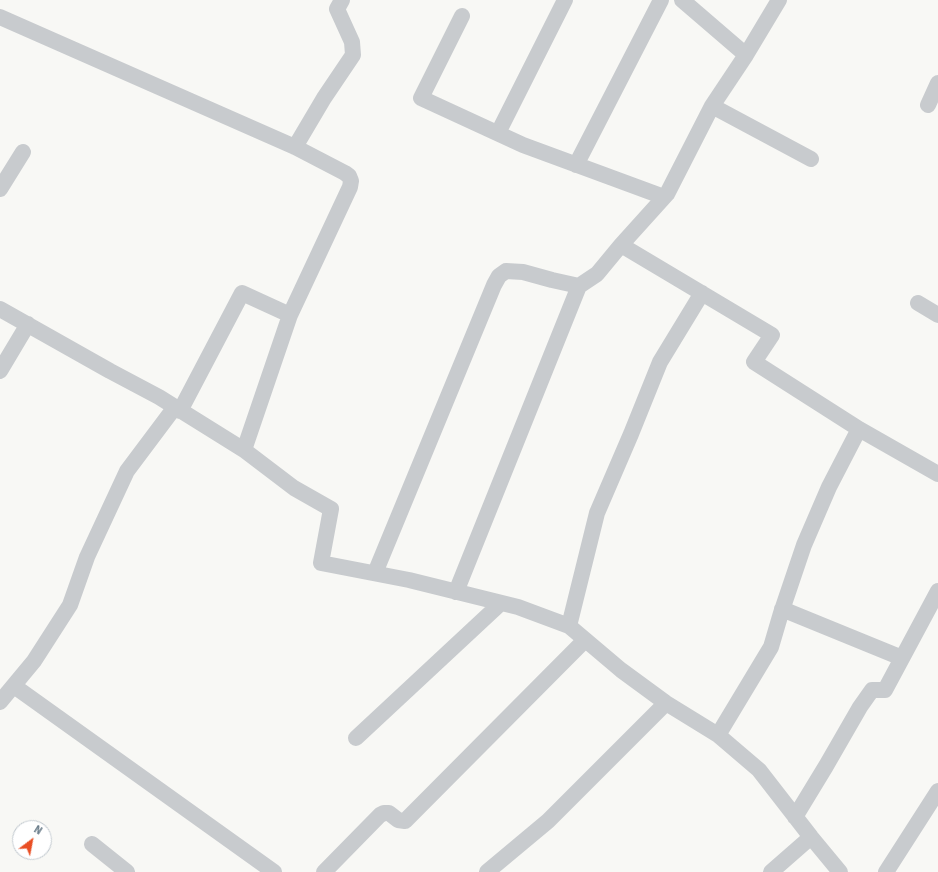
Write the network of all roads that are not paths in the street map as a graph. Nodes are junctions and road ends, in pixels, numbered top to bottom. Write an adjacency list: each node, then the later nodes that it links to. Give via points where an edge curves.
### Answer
1 (342, 0): 13 (street, via 337,9 352,42 353,55)
2 (565, 0): 12 (street)
3 (661, 0): 16 (street)
4 (682, 0): 8 (street)
5 (779, 0): 8 (street)
6 (462, 16): 12 (street, via 421,98)
7 (0, 17): 13 (street)
8 (746, 55): 11 (street)
9 (938, 83): 10 (street)
10 (928, 105)
11 (712, 106): 15 (street); 18 (street)
12 (498, 133): 16 (street)
13 (294, 147): 24 (street, via 345,173 351,181)
14 (23, 152): 17 (street)
15 (811, 159)
16 (576, 165): 18 (street)
17 (0, 189)
18 (664, 197): 19 (street)
19 (621, 245): 20 (street, via 597,274); 21 (street)
20 (579, 286): 32 (street, via 523,272 506,271 499,276); 34 (street)
21 (702, 293): 29 (street, via 772,335 754,362); 37 (street, via 660,362 597,513)
22 (918, 303): 25 (street)
23 (0, 309): 26 (street)
24 (290, 315): 28 (street, via 242,293); 30 (street)
25 (938, 315)
26 (28, 324): 27 (street); 28 (street)
27 (0, 371)
28 (178, 409): 30 (street); 40 (street, via 127,471 87,556 70,605 34,661)
29 (859, 429): 31 (street); 36 (street, via 829,487 804,545)
30 (244, 450): 32 (street, via 294,488 331,509 321,563)
31 (938, 474)
32 (375, 573): 34 (street)
33 (938, 591): 39 (street)
34 (456, 592): 35 (street)
35 (501, 603): 37 (street); 44 (street)
36 (782, 609): 39 (street); 43 (street, via 771,647)
37 (568, 626): 38 (street)
38 (585, 640): 42 (street); 51 (street, via 405,821 398,820 389,813 380,814)
39 (902, 658): 46 (street, via 885,690 872,690 860,707)
40 (14, 686): 41 (street); 50 (street)
41 (0, 702)
42 (666, 703): 43 (street); 52 (street, via 548,821)
43 (718, 735): 46 (street, via 759,770)
44 (356, 738)
45 (938, 792): 55 (street)
46 (795, 817): 47 (street)
47 (811, 837): 53 (street); 54 (street)
48 (92, 844): 49 (street)
49 (127, 872)
50 (274, 872)
51 (324, 872)
52 (487, 872)
53 (771, 872)
54 (840, 872)
55 (886, 872)

